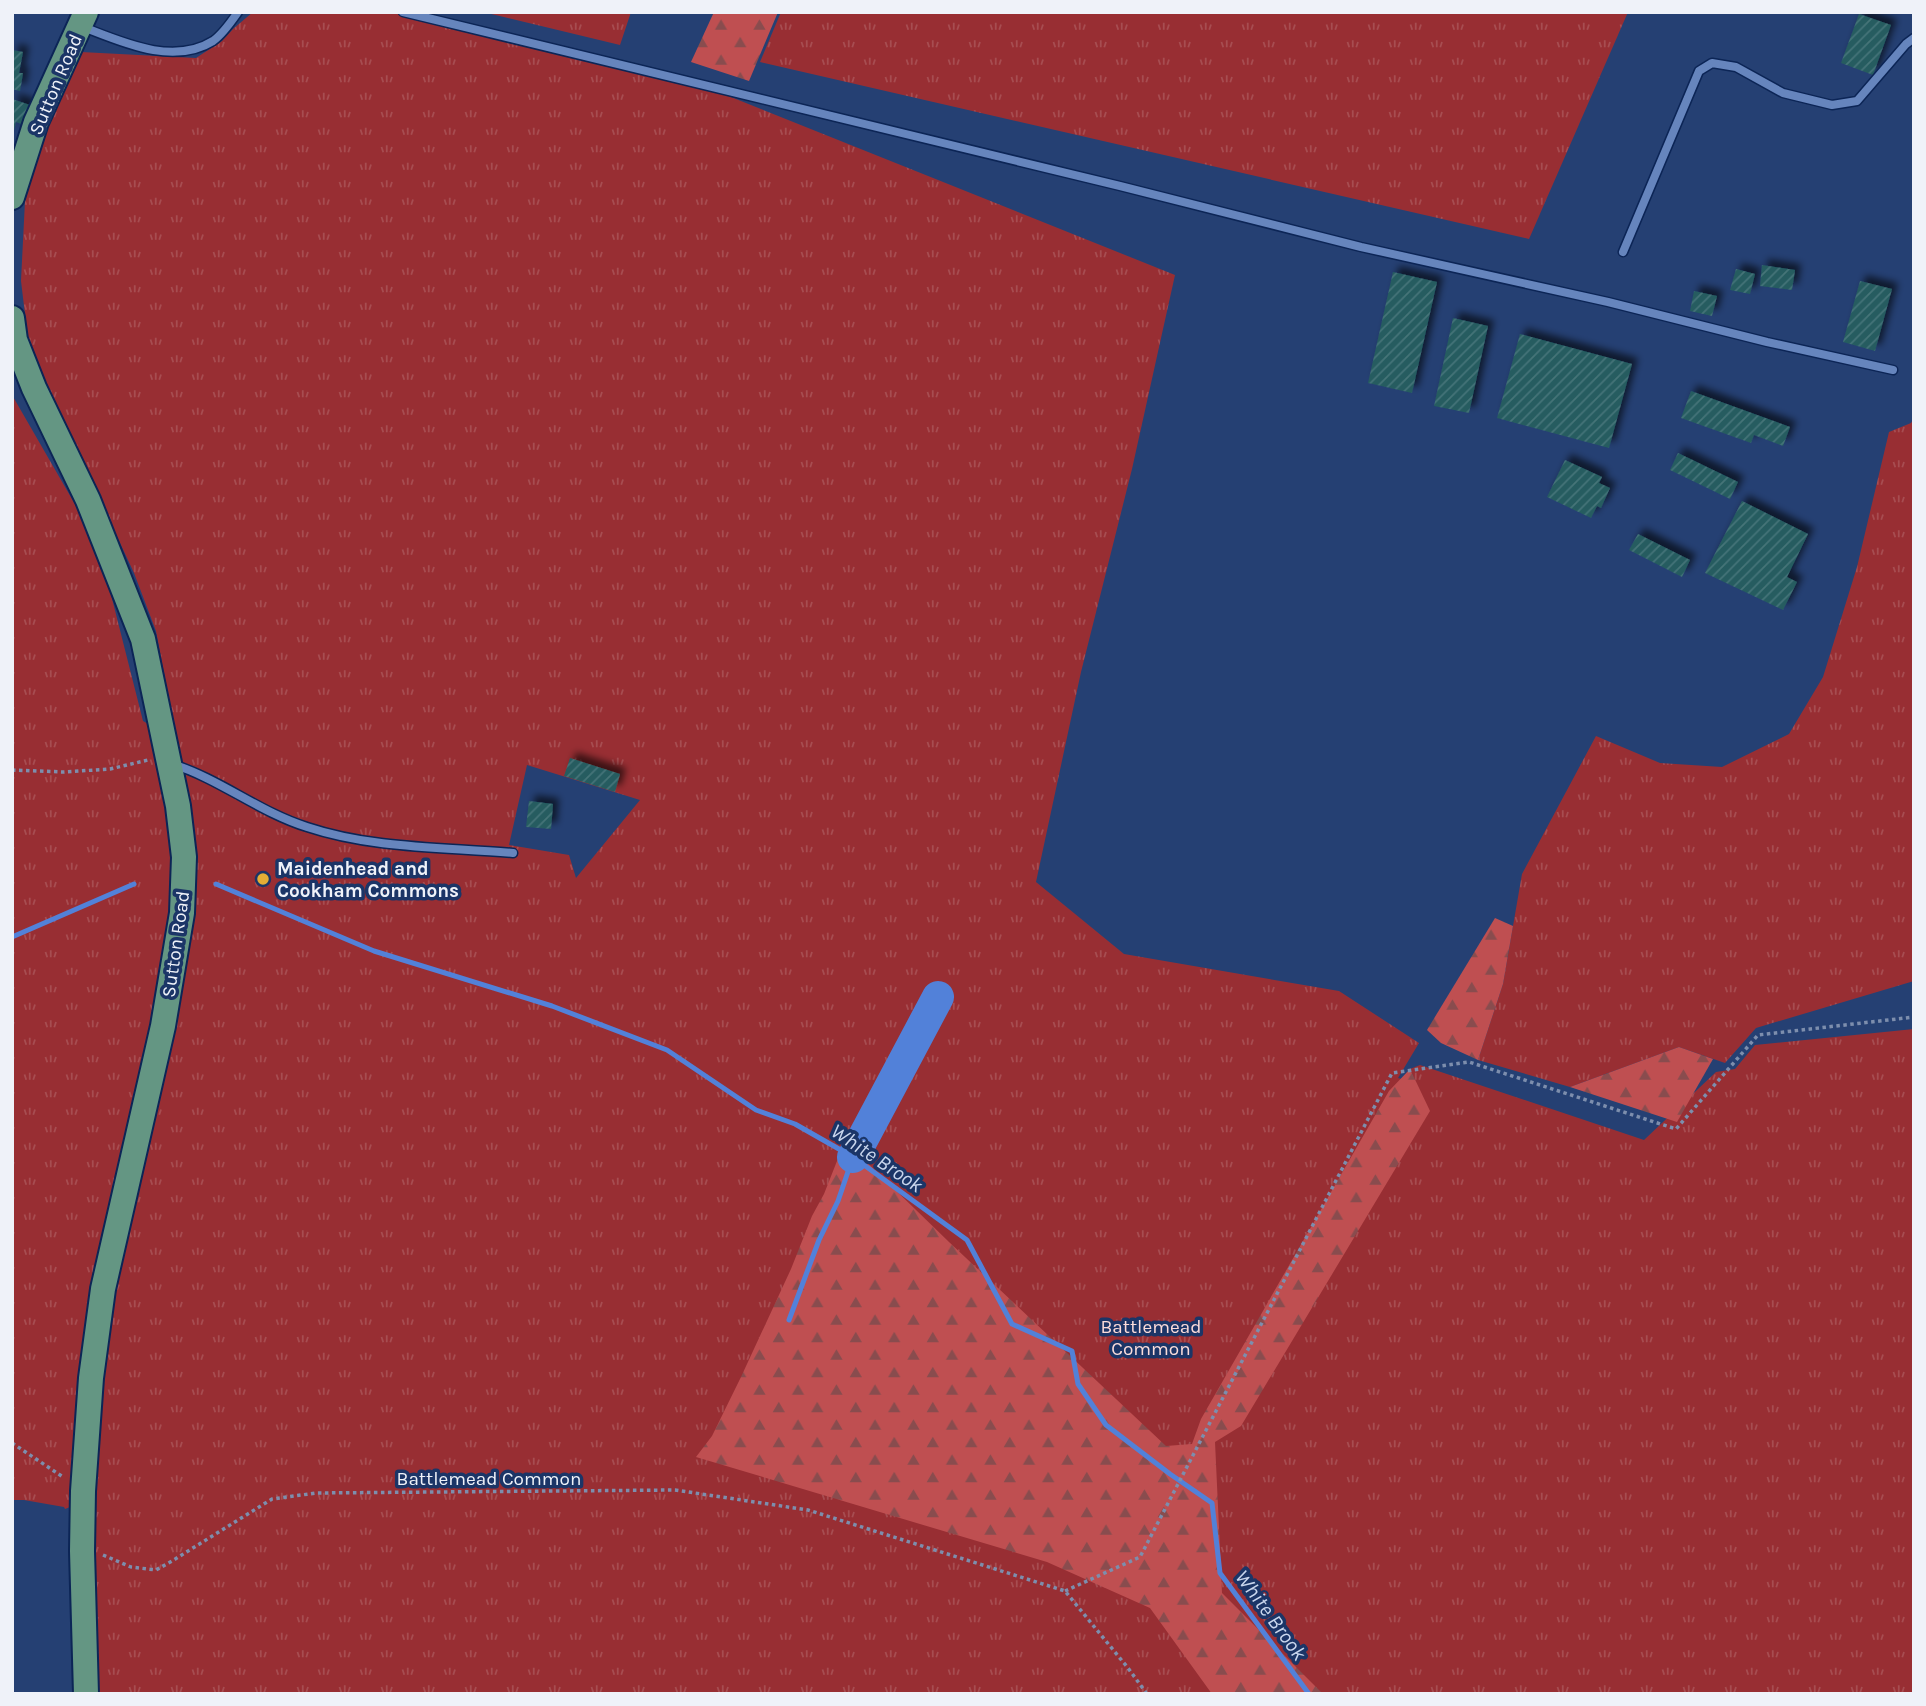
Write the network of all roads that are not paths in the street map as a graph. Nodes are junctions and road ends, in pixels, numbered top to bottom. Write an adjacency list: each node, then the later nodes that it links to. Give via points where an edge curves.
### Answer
1 (238, 12): 3 (lane, via 213,40 187,51 130,45)
2 (403, 12): 8 (lane, via 1361,247)
3 (83, 19): 5 (main road, Sutton Road, via 36,122)
4 (1914, 38): 6 (lane, via 1857,102 1832,105 1783,93 1736,67 1712,63 1699,71)
5 (12, 197)
6 (1623, 252)
7 (12, 318): 9 (main road, Sutton Road, via 15,340 34,388 88,499 143,639)
8 (1893, 370)
9 (169, 760): 10 (lane, via 307,828 378,844); 11 (main road, Sutton Road, via 184,857 182,913 163,1026 103,1289 91,1378 82,1551)
10 (513, 853)
11 (86, 1694)

